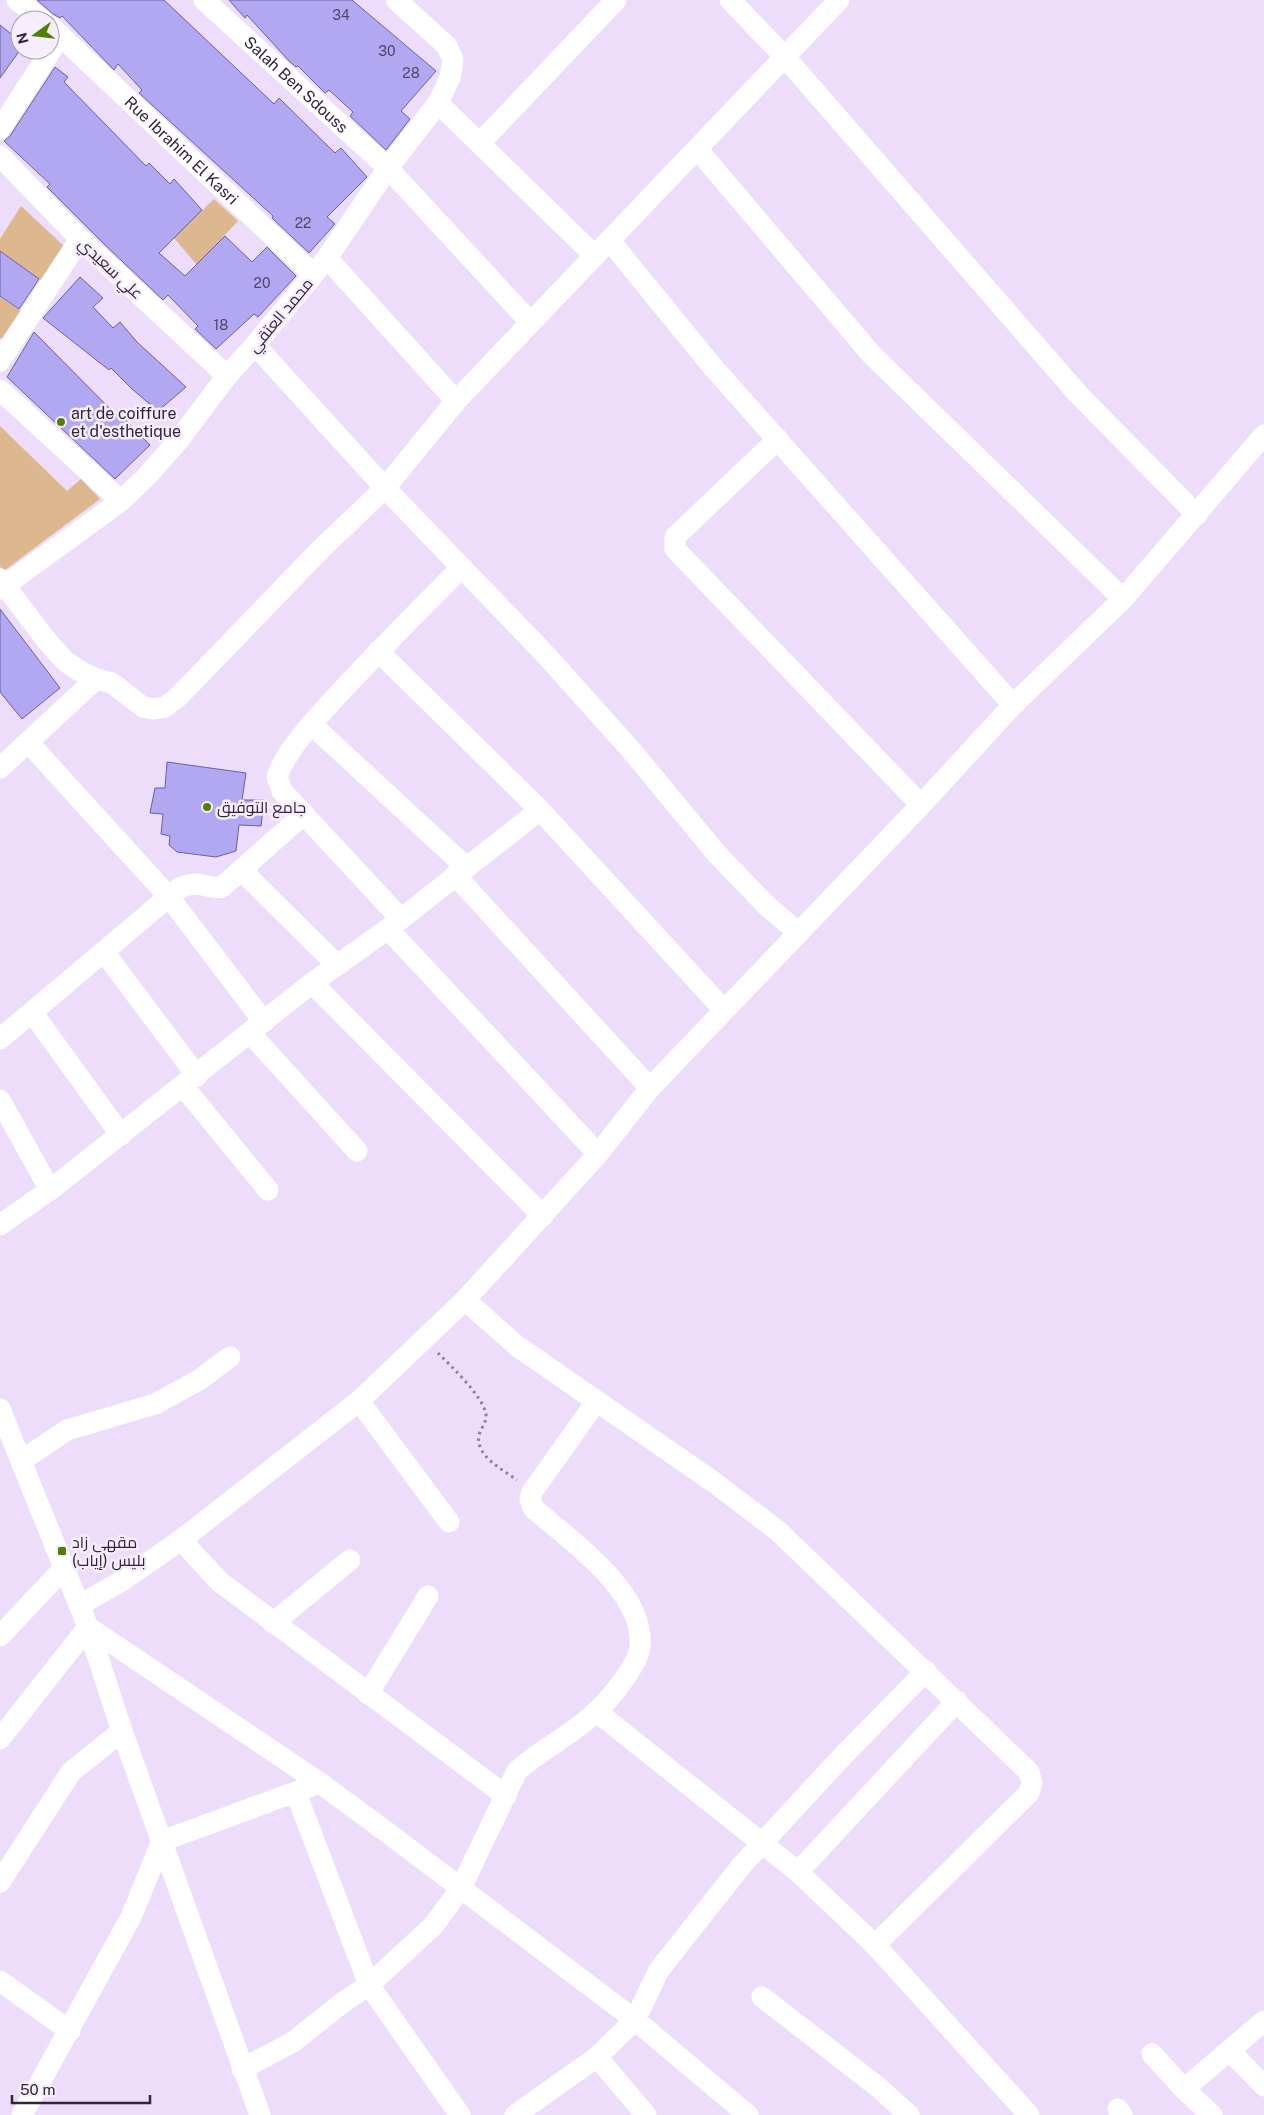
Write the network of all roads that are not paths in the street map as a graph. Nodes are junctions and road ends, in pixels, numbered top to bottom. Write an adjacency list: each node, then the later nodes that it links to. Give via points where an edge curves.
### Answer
1 (17, 0): 7 (street)
2 (204, 0): 16 (street, Salah Ben Sdouss)
3 (396, 0): 11 (street, محمد العتقي, via 447,46 453,60 450,78)
4 (616, 0): 13 (street)
5 (730, 0): 9 (street)
6 (839, 0): 9 (street)
7 (30, 10)
8 (60, 35): 20 (street, Rue Ibrahim El Kasri)
9 (784, 56): 14 (street); 31 (street, via 1078,394)
10 (39, 60): 12 (street)
11 (438, 103): 13 (street); 16 (street, محمد العتقي)
12 (0, 129)
13 (480, 143): 18 (street)
14 (698, 150): 18 (street); 34 (street, via 872,355)
15 (0, 156): 17 (street, علي سعيدي)
16 (388, 168): 19 (street, محمد العتقي); 21 (street, Salah Ben Sdouss)
17 (80, 239): 23 (street); 24 (street, علي سعيدي)
18 (602, 249): 21 (street); 28 (street)
19 (327, 258): 20 (street, محمد العتقي); 26 (street)
20 (313, 274): 22 (street, محمد العتقي)
21 (530, 322): 26 (street)
22 (255, 345): 24 (street, محمد العتقي); 29 (street)
23 (0, 361)
24 (227, 376): 30 (street, محمد العتقي, via 178,440)
25 (0, 390): 30 (street)
26 (456, 401): 29 (street)
27 (1264, 435): 31 (street)
28 (778, 439): 37 (street); 41 (street, via 675,537 675,549)
29 (384, 488): 32 (street); 36 (street, via 320,549 178,698 165,707 154,710 143,707 112,683)
30 (121, 501): 33 (street, محمد العتقي)
31 (1197, 515): 34 (street)
32 (461, 568): 35 (street); 48 (street, via 545,654 631,750 716,854 767,906)
33 (2, 584): 36 (street, via 65,661)
34 (1123, 599): 37 (street)
35 (378, 651): 38 (street); 42 (street)
36 (96, 679): 39 (street)
37 (1013, 705): 41 (street)
38 (312, 724): 43 (street, via 277,777 282,792); 45 (street)
39 (28, 742): 40 (street); 46 (street)
40 (0, 768)
41 (921, 805): 48 (street)
42 (540, 810): 45 (street); 52 (street)
43 (303, 815): 44 (street); 47 (street)
44 (241, 870): 46 (street, via 222,887 191,883); 50 (street)
45 (461, 872): 47 (street); 57 (street)
46 (169, 897): 49 (street); 54 (street)
47 (394, 924): 50 (street); 61 (street)
48 (799, 933): 52 (street)
49 (104, 952): 53 (street); 56 (street)
50 (337, 965): 51 (street)
51 (312, 983): 54 (street); 64 (street)
52 (724, 1010): 57 (street)
53 (32, 1012): 55 (street); 59 (street)
54 (257, 1027): 56 (street); 60 (street)
55 (0, 1039)
56 (190, 1081): 59 (street); 63 (street)
57 (650, 1088): 61 (street)
58 (0, 1100): 62 (street)
59 (121, 1135): 62 (street)
60 (357, 1151)
61 (598, 1154): 64 (street)
62 (50, 1190): 65 (street)
63 (268, 1190)
64 (543, 1216): 66 (street)
65 (0, 1225)
66 (465, 1300): 68 (street); 69 (street, via 517,1346)
67 (230, 1357): 71 (street, via 199,1380 155,1404 67,1430)
68 (359, 1401): 72 (street); 73 (street)
69 (596, 1402): 81 (street, via 715,1483 778,1531); 84 (street, via 530,1499 534,1509 596,1561 616,1583 639,1624 640,1647 634,1663)
70 (0, 1409): 71 (street)
71 (21, 1461): 75 (street)
72 (449, 1522)
73 (181, 1540): 77 (street); 78 (street, via 220,1582)
74 (350, 1560): 78 (street)
75 (65, 1567): 77 (street); 80 (street)
76 (428, 1596): 82 (street)
77 (80, 1605): 79 (street)
78 (273, 1623): 82 (street)
79 (88, 1626): 85 (street); 86 (street); 87 (street)
80 (0, 1636)
81 (926, 1671): 83 (street); 91 (street)
82 (368, 1694): 89 (street)
83 (957, 1701): 92 (street); 95 (street, via 1029,1772 1032,1783 1029,1793)
84 (597, 1712): 89 (street, via 517,1771); 91 (street)
85 (122, 1731): 90 (street); 93 (street, via 71,1772)
86 (0, 1739)
87 (320, 1783): 88 (street); 94 (street)
88 (296, 1793): 90 (street); 97 (street)
89 (506, 1796): 94 (street)
90 (162, 1841): 101 (street, via 131,1917); 105 (street)
91 (762, 1843): 92 (street); 99 (street, via 659,1970)
92 (798, 1872): 95 (street)
93 (0, 1882)
94 (460, 1888): 97 (street, via 433,1926); 99 (street)
95 (875, 1945): 115 (street)
96 (0, 1980): 101 (street)
97 (369, 1985): 105 (street, via 294,2042); 110 (street)
98 (762, 1997): 114 (street)
99 (635, 2020): 104 (street); 113 (street)
100 (1264, 2021): 102 (street)
101 (70, 2031): 108 (street)
102 (1230, 2051): 106 (street); 107 (street)
103 (1152, 2054): 107 (street)
104 (597, 2057): 111 (street); 112 (street)
105 (242, 2069): 109 (street)
106 (1264, 2086)
107 (1184, 2089): 116 (street)
108 (22, 2115)
109 (260, 2115)
110 (460, 2115)
111 (515, 2115)
112 (646, 2115)
113 (748, 2115)
114 (909, 2115)
115 (1029, 2115)
116 (1212, 2115)

